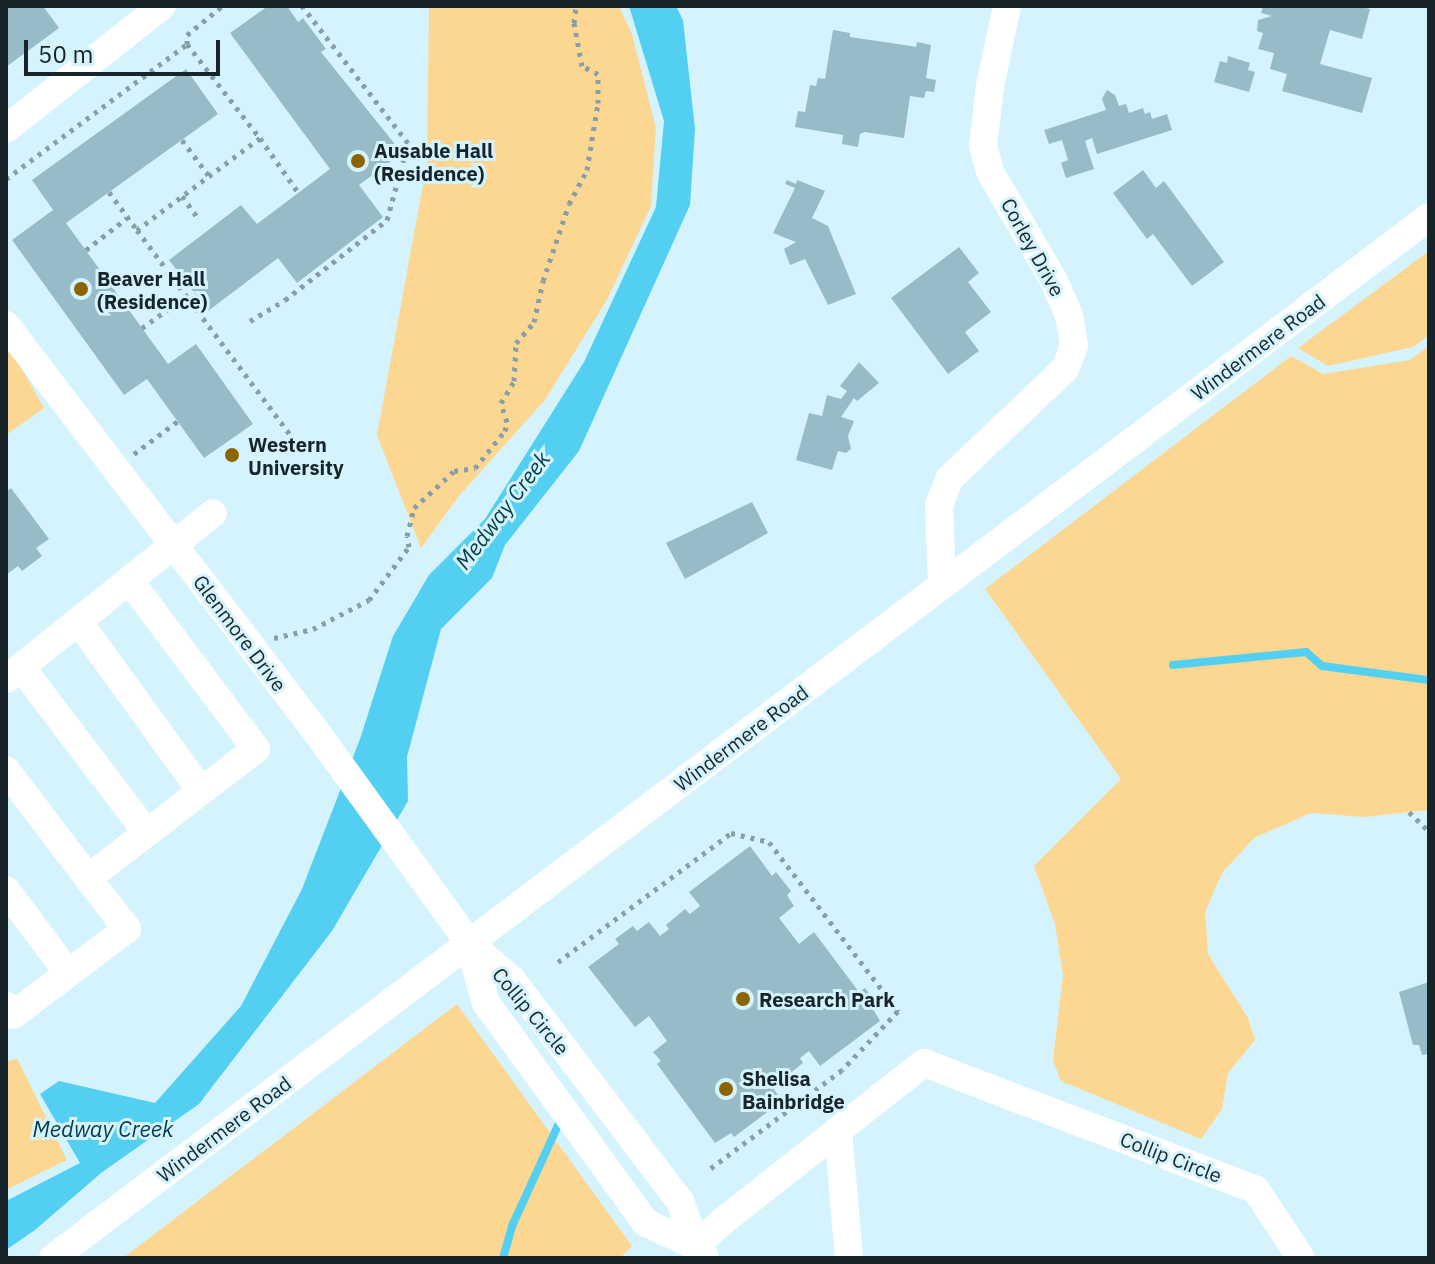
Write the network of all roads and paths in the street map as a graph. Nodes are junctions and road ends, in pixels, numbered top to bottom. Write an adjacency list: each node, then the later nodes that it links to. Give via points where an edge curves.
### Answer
1 (162, 6): 7 (street)
2 (222, 6): 6 (path, via 187,35)
3 (302, 6): 21 (path, via 408,143 387,220)
4 (576, 6): 32 (path, via 582,66 598,74 587,170 569,204 534,322 516,343 514,381 501,403 505,431 475,468 454,471 414,508 409,547 369,600 313,629)
5 (1007, 6): 30 (street, Corley Drive, via 983,146 990,172 1054,281 1069,315 1074,346 1065,369 950,478 939,505)
6 (187, 44): 8 (path); 11 (path)
7 (6, 129)
8 (260, 138): 10 (path); 13 (path)
9 (182, 140): 10 (path)
10 (209, 176): 14 (path)
11 (7, 177)
12 (109, 192): 16 (path)
13 (298, 192)
14 (182, 196): 17 (path); 18 (path)
15 (1429, 217): 30 (street, Windermere Road)
16 (127, 218): 18 (path); 19 (path)
17 (199, 219)
18 (137, 230): 20 (path)
19 (86, 250)
20 (186, 296): 23 (path); 25 (path)
21 (250, 321)
22 (6, 325): 26 (street, Glenmore Drive)
23 (142, 328)
24 (178, 421): 26 (path)
25 (300, 448)
26 (115, 468): 28 (street, Glenmore Drive)
27 (213, 513): 28 (street)
28 (173, 543): 29 (street); 32 (street, Glenmore Drive)
29 (129, 580): 31 (street); 35 (street, via 256,749)
30 (942, 585): 41 (street, Windermere Road)
31 (78, 621): 33 (street); 35 (street)
32 (249, 647): 41 (street, Glenmore Drive)
33 (14, 673): 38 (street)
34 (6, 770): 39 (street)
35 (201, 791): 38 (street)
36 (1409, 812): 37 (path)
37 (1429, 831)
38 (147, 833): 39 (street)
39 (88, 878): 43 (street, via 127,929)
40 (6, 890): 43 (street)
41 (469, 943): 47 (street, Collip Circle, via 512,980 680,1201); 47 (street, Collip Circle, via 486,1003 543,1082 646,1223); 48 (street, Windermere Road)
42 (558, 962): 46 (path, via 731,833 769,842 898,1011 842,1070)
43 (68, 973): 44 (street, via 13,1015)
44 (6, 1006)
45 (838, 1130): 47 (street, Collip Circle); 49 (street); 50 (street, Collip Circle, via 924,1063 1256,1190)
46 (711, 1168)
47 (695, 1254)
48 (53, 1258)
49 (849, 1258)
50 (1301, 1258)

